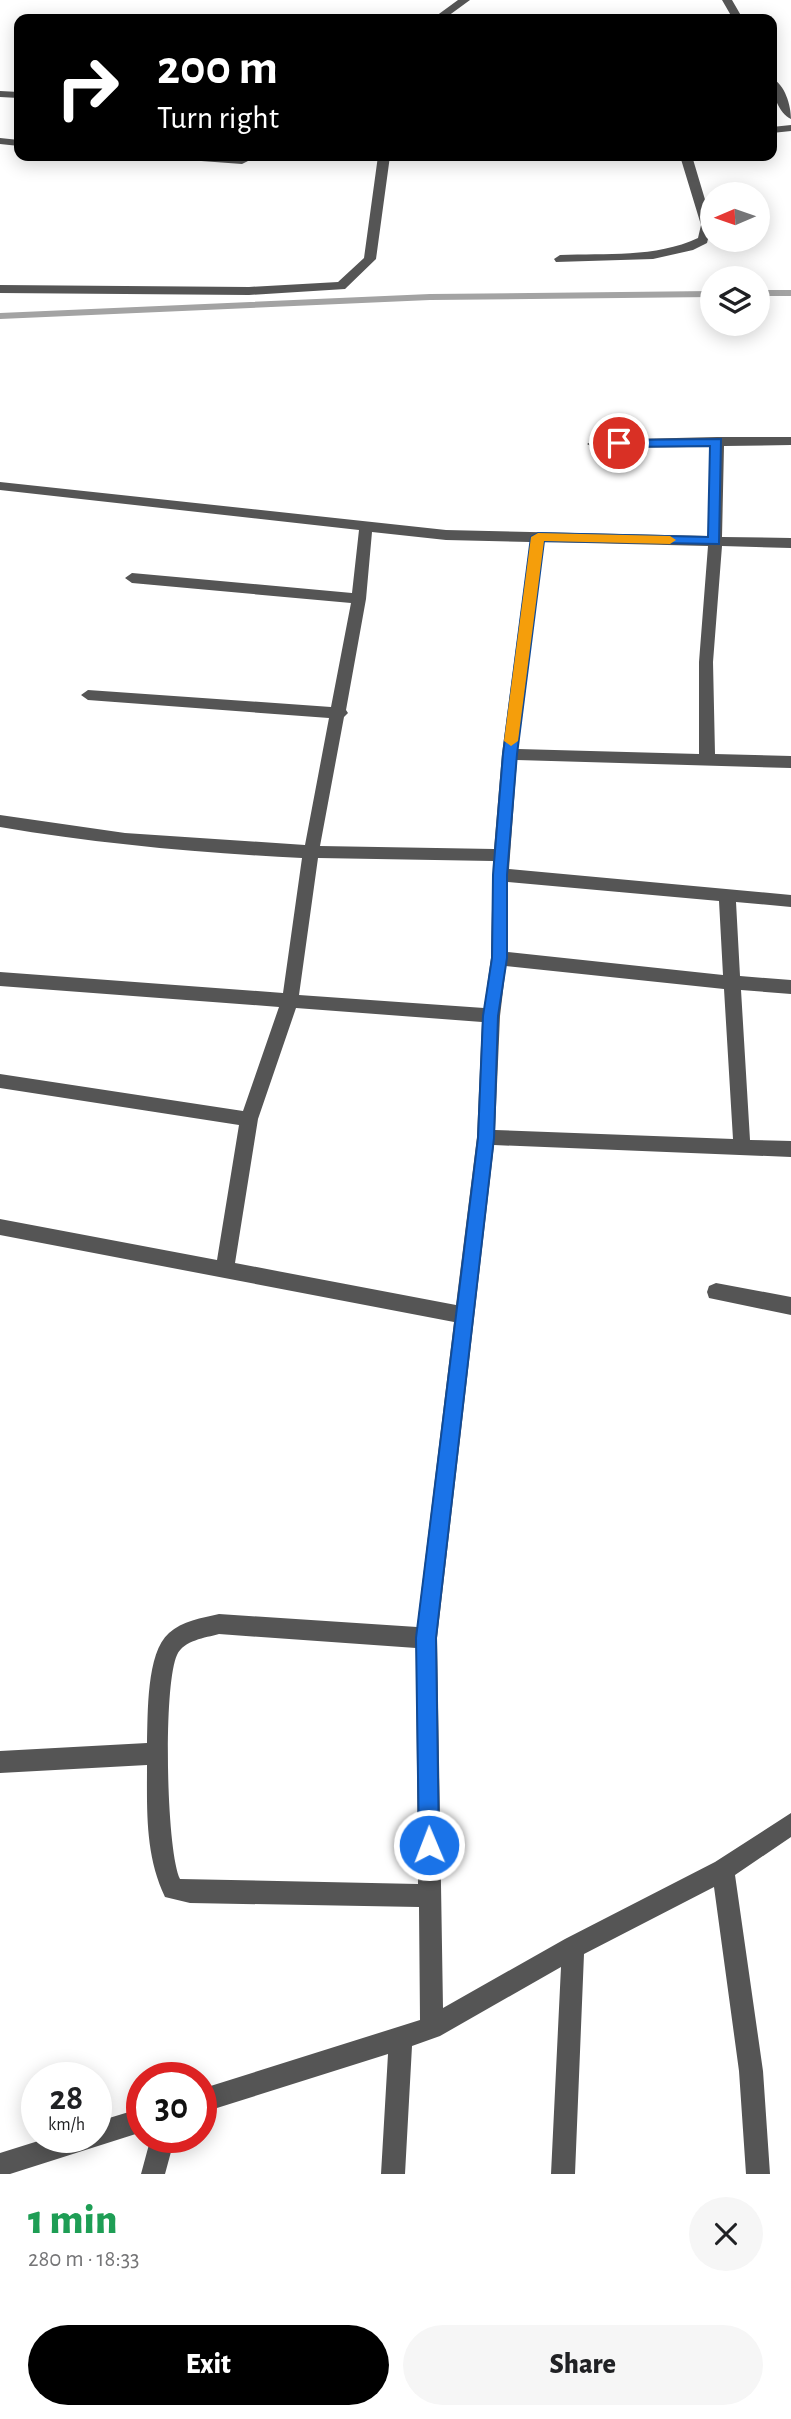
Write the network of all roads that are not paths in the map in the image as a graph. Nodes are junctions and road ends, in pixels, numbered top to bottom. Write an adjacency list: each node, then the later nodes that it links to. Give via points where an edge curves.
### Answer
1 (465, 0): 2 (street)
2 (444, 14)
3 (777, 90): 4 (street)
4 (791, 116)
5 (383, 161): 8 (street, via 370,259 341,286 249,291)
6 (688, 161): 7 (street, via 708,225 703,240 689,249 665,253)
7 (560, 258)
8 (0, 289)
9 (791, 441): 10 (street)
10 (717, 442): 11 (street); 15 (street)
11 (594, 444)
12 (0, 486): 13 (street)
13 (366, 526): 14 (street, via 446,535); 18 (street)
14 (538, 537): 15 (street); 21 (street)
15 (715, 541): 16 (street); 22 (street, via 706,662)
16 (791, 543)
17 (132, 578): 18 (street)
18 (359, 599): 20 (street)
19 (88, 695): 20 (street)
20 (340, 713): 25 (street)
21 (510, 754): 22 (street); 26 (street)
22 (707, 760): 23 (street)
23 (791, 762)
24 (0, 821): 25 (street, via 72,835)
25 (311, 854): 26 (street); 34 (street)
26 (503, 855): 27 (street)
27 (500, 875): 28 (street); 30 (street)
28 (727, 895): 29 (street); 32 (street)
29 (791, 901)
30 (499, 958): 32 (street); 35 (street)
31 (0, 979): 34 (street)
32 (730, 981): 33 (street); 39 (street)
33 (791, 986)
34 (290, 1001): 35 (street); 37 (street)
35 (491, 1016): 38 (street)
36 (0, 1081): 37 (street)
37 (250, 1119): 42 (street)
38 (486, 1138): 39 (street); 45 (street)
39 (742, 1147): 40 (street)
40 (791, 1149)
41 (0, 1227): 42 (street)
42 (225, 1270): 45 (street)
43 (716, 1292): 44 (street)
44 (791, 1306)
45 (465, 1315): 46 (street)
46 (426, 1638): 47 (street, via 219,1625 188,1631 169,1649 161,1671); 51 (street)
47 (158, 1753): 48 (street); 51 (street, via 163,1867 173,1889)
48 (0, 1762)
49 (791, 1824): 50 (street)
50 (723, 1870): 52 (street); 62 (street, via 751,2071)
51 (429, 1896): 53 (street)
52 (573, 1948): 53 (street); 61 (street)
53 (432, 2028): 54 (street)
54 (401, 2038): 55 (street); 60 (street)
55 (217, 2096)
56 (38, 2153): 58 (street)
57 (159, 2153): 59 (street)
58 (0, 2165)
59 (153, 2174)
60 (393, 2174)
61 (563, 2174)
62 (758, 2174)

